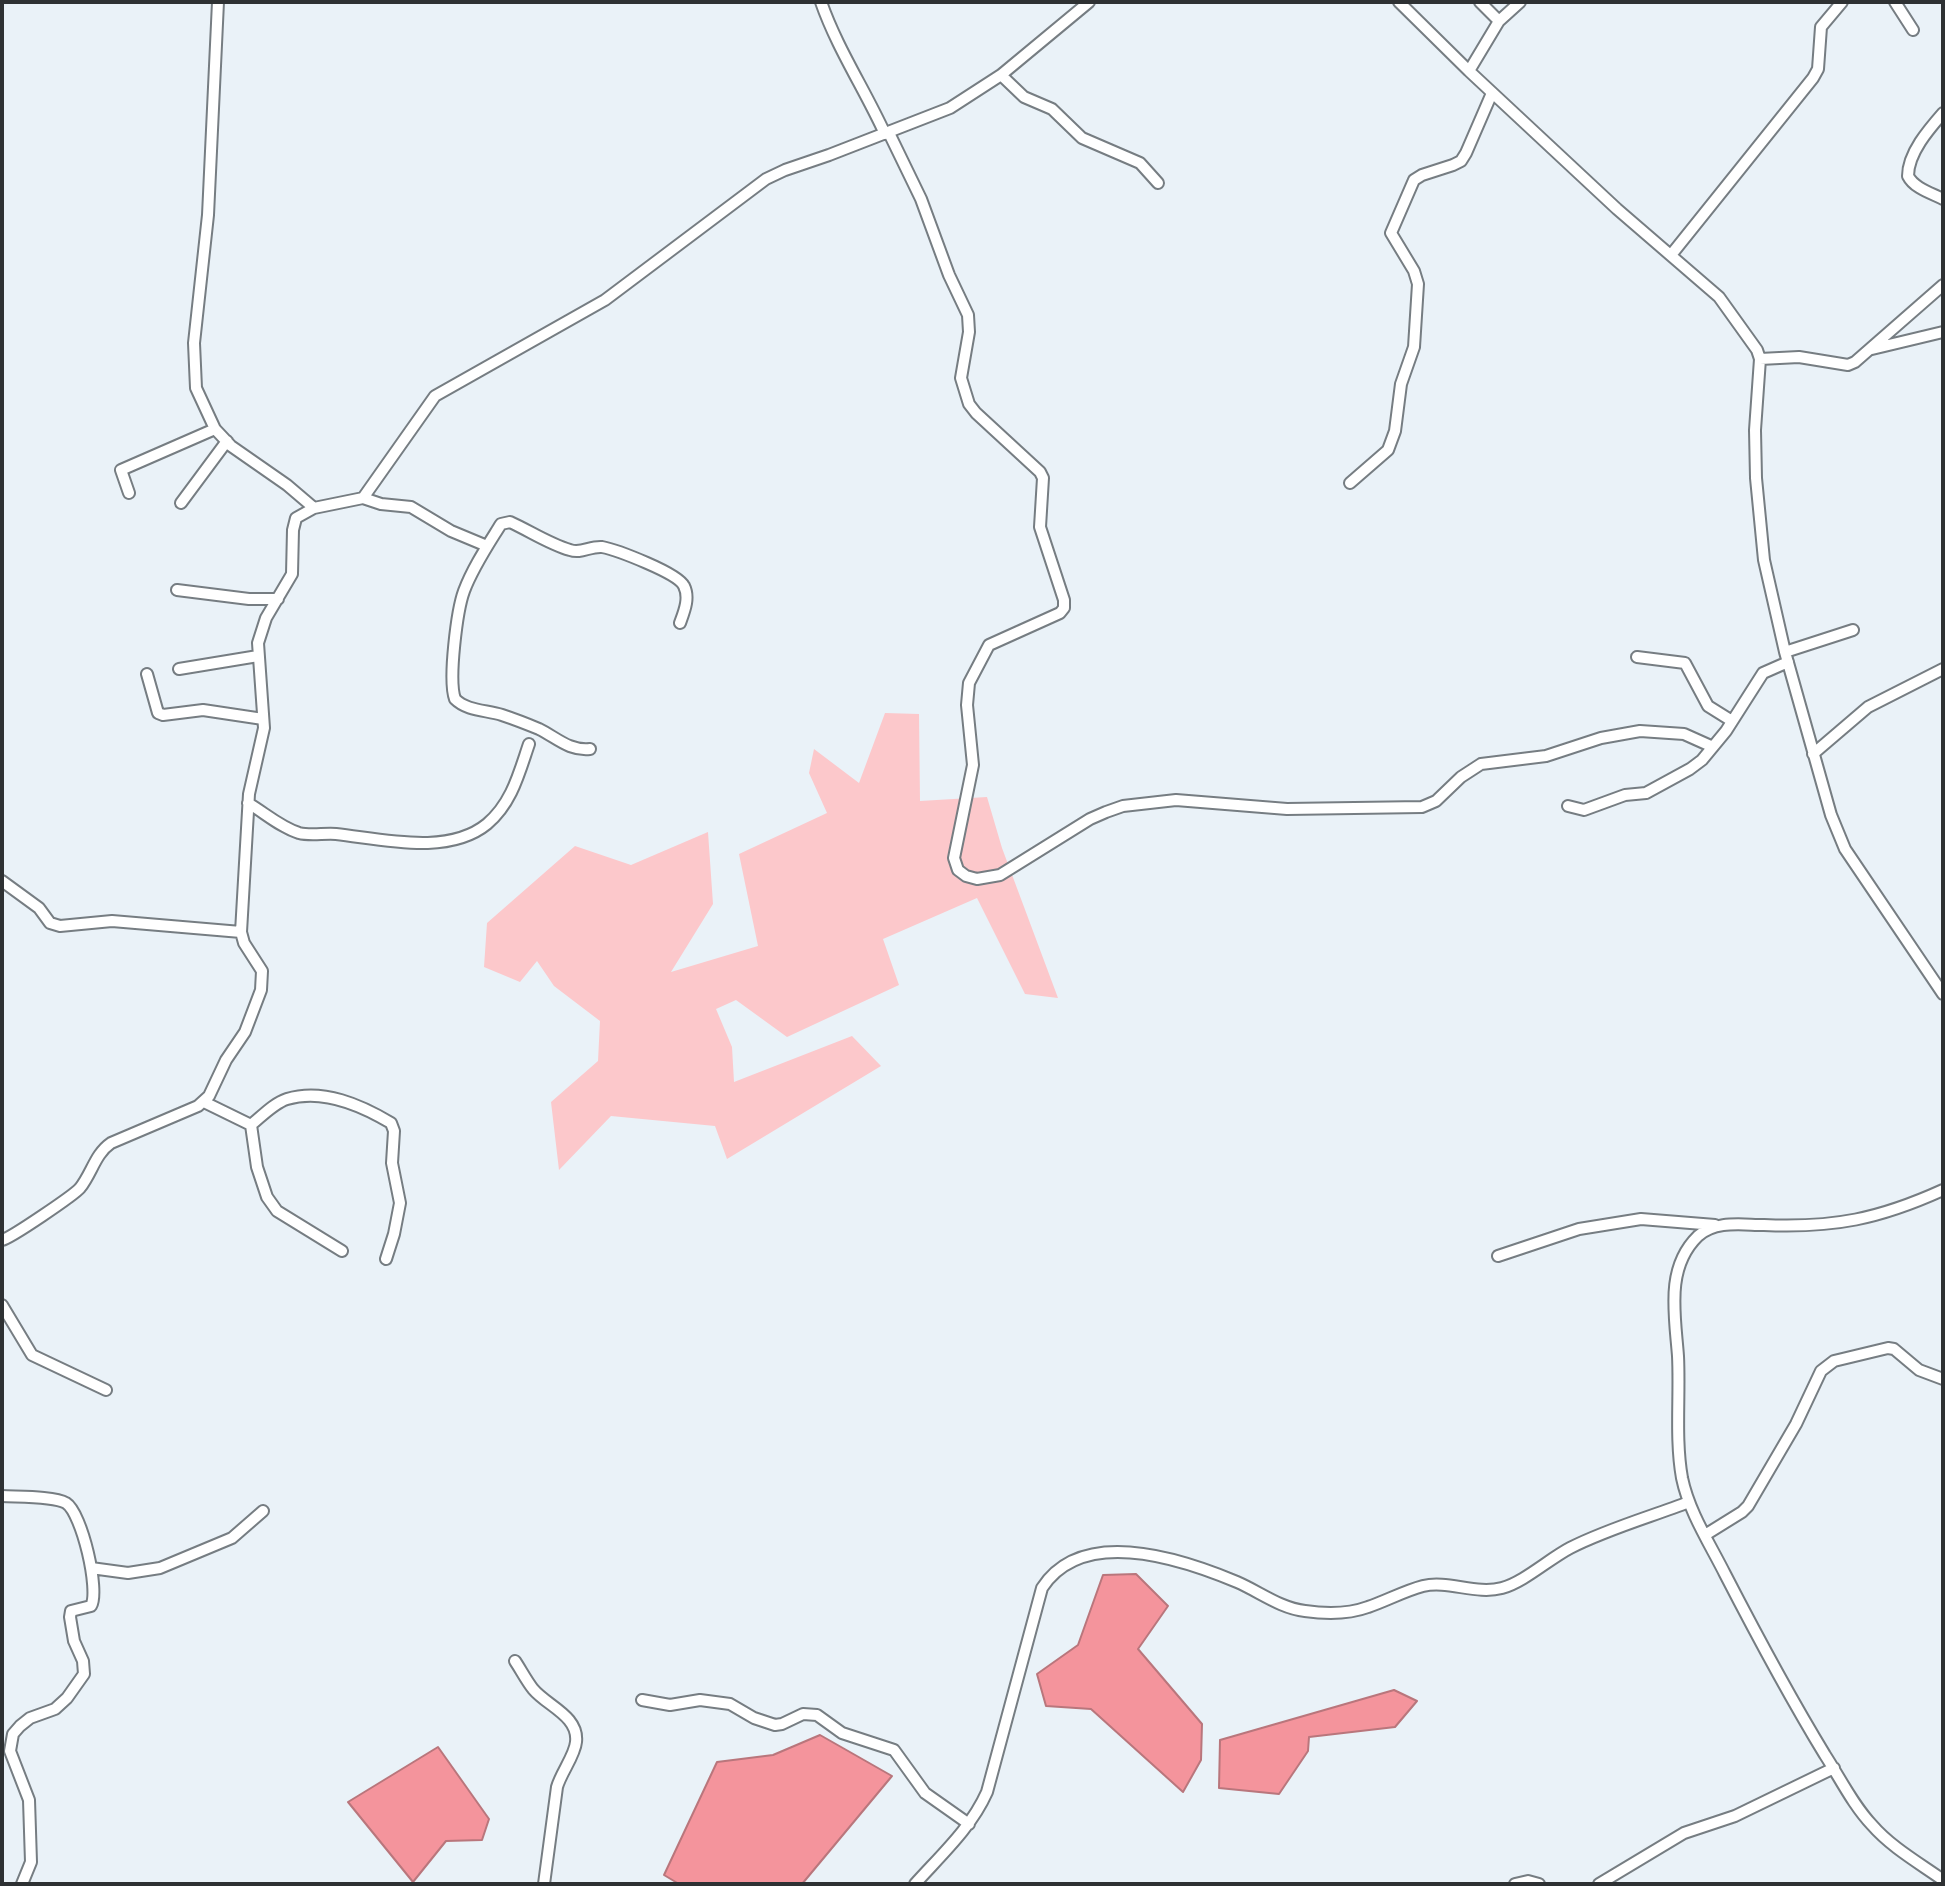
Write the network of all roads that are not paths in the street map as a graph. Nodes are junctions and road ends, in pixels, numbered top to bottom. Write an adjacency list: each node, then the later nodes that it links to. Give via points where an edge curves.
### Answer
1 (218, 2): 23 (street, via 208,215 194,343 196,388)
2 (821, 2): 15 (street)
3 (1089, 2): 12 (street)
4 (1399, 2): 11 (street)
5 (1480, 2): 9 (street)
6 (1520, 2): 9 (street)
7 (1842, 2): 18 (street, via 1821,27 1818,69 1813,78)
8 (1895, 2): 10 (street)
9 (1499, 21): 11 (street)
10 (1913, 30)
11 (1469, 71): 13 (street)
12 (1001, 75): 15 (street, via 950,108); 16 (street, via 1024,97 1052,109 1082,138 1140,163)
13 (1492, 93): 18 (street); 25 (street, via 1461,161 1414,180 1391,233 1418,284 1414,347 1401,384 1388,450)
14 (1943, 113): 17 (street, via 1918,147 1908,176 1918,187)
15 (887, 133): 27 (street, via 776,173 605,300 444,389 427,405); 44 (street, via 968,315 961,378 969,404 1043,478 1040,527 1065,600 1060,613 989,645 969,683 973,765 954,858 966,876 1000,875 1090,819 1123,806 1191,800 1287,809 1423,807 1481,764 1546,756 1601,738 1640,732 1684,734)
16 (1158, 183)
17 (1943, 199)
18 (1671, 255): 22 (street, via 1719,297)
19 (1943, 285): 21 (street)
20 (1943, 332): 21 (street)
21 (1869, 350): 22 (street, via 1848,365 1799,357)
22 (1760, 359): 37 (street, via 1755,430 1758,513)
23 (215, 429): 24 (street); 26 (street, via 121,470)
24 (227, 441): 28 (street); 29 (street)
25 (1350, 483)
26 (130, 493)
27 (363, 498): 29 (street); 30 (street, via 411,507)
28 (181, 503)
29 (314, 508): 32 (street, via 293,523 292,574)
30 (487, 546): 33 (street, via 506,521 568,550 598,547 617,552 679,578 687,602); 45 (street, via 462,597 451,679 455,699 468,708 541,730 562,744)
31 (177, 590): 32 (street)
32 (278, 599): 35 (street, via 261,629)
33 (681, 623)
34 (1853, 631): 37 (street)
35 (258, 656): 38 (street); 41 (street)
36 (1637, 657): 42 (street, via 1685,663 1708,706)
37 (1786, 657): 42 (street, via 1763,673); 46 (street)
38 (179, 669)
39 (1943, 669): 46 (street, via 1868,706)
40 (147, 674): 41 (street, via 158,713 163,715 202,710)
41 (264, 719): 47 (street)
42 (1732, 721): 44 (street)
43 (529, 744): 47 (street, via 511,796 487,824 458,838 423,844 301,834)
44 (1713, 747): 48 (street, via 1696,765 1646,793 1625,795 1584,810)
45 (590, 749)
46 (1814, 754): 51 (street, via 1837,833)
47 (248, 803): 50 (street)
48 (1568, 806)
49 (2, 881): 50 (street, via 39,908 50,923 60,926 112,921)
50 (241, 932): 52 (street, via 261,971 261,990 245,1032)
51 (1943, 994)
52 (204, 1102): 53 (street); 56 (street, via 111,1143 77,1192)
53 (251, 1125): 57 (street, via 267,1197 278,1211); 59 (street, via 286,1099 316,1096 349,1101 391,1123 400,1203)
54 (1943, 1190): 55 (street, via 1870,1217 1833,1224)
55 (1718, 1226): 58 (street, via 1641,1219 1579,1229); 64 (street, via 1700,1234 1686,1251 1673,1297 1681,1462)
56 (2, 1240)
57 (342, 1251)
58 (1498, 1256)
59 (386, 1259)
60 (2, 1305): 62 (street, via 32,1355)
61 (1943, 1379): 66 (street, via 1919,1370 1888,1348 1827,1364 1748,1506)
62 (106, 1390)
63 (2, 1496): 67 (street, via 58,1500 71,1507)
64 (1689, 1502): 66 (street); 71 (street, via 1578,1545 1507,1587 1487,1590 1428,1585 1349,1612 1287,1607 1194,1564 1166,1557 1109,1552 1066,1562 1042,1588 987,1792)
65 (263, 1511): 67 (street, via 232,1538 160,1568 128,1573)
66 (1705, 1535): 70 (street, via 1768,1657)
67 (91, 1568): 73 (street, via 93,1602 71,1611 70,1617 84,1674 55,1709 30,1718 13,1734 10,1751 29,1800 31,1862)
68 (515, 1661): 74 (street, via 534,1689 576,1729 576,1744 557,1787)
69 (642, 1700): 71 (street, via 670,1705 700,1700 730,1704 775,1726 803,1714 817,1715 842,1733 894,1750 926,1793)
70 (1834, 1768): 72 (street, via 1873,1827); 78 (street, via 1735,1816 1685,1833)
71 (969, 1824): 75 (street)
72 (1943, 1880)
73 (22, 1884)
74 (544, 1884)
75 (915, 1884)
76 (1515, 1884): 77 (street)
77 (1538, 1884)
78 (1599, 1884)

